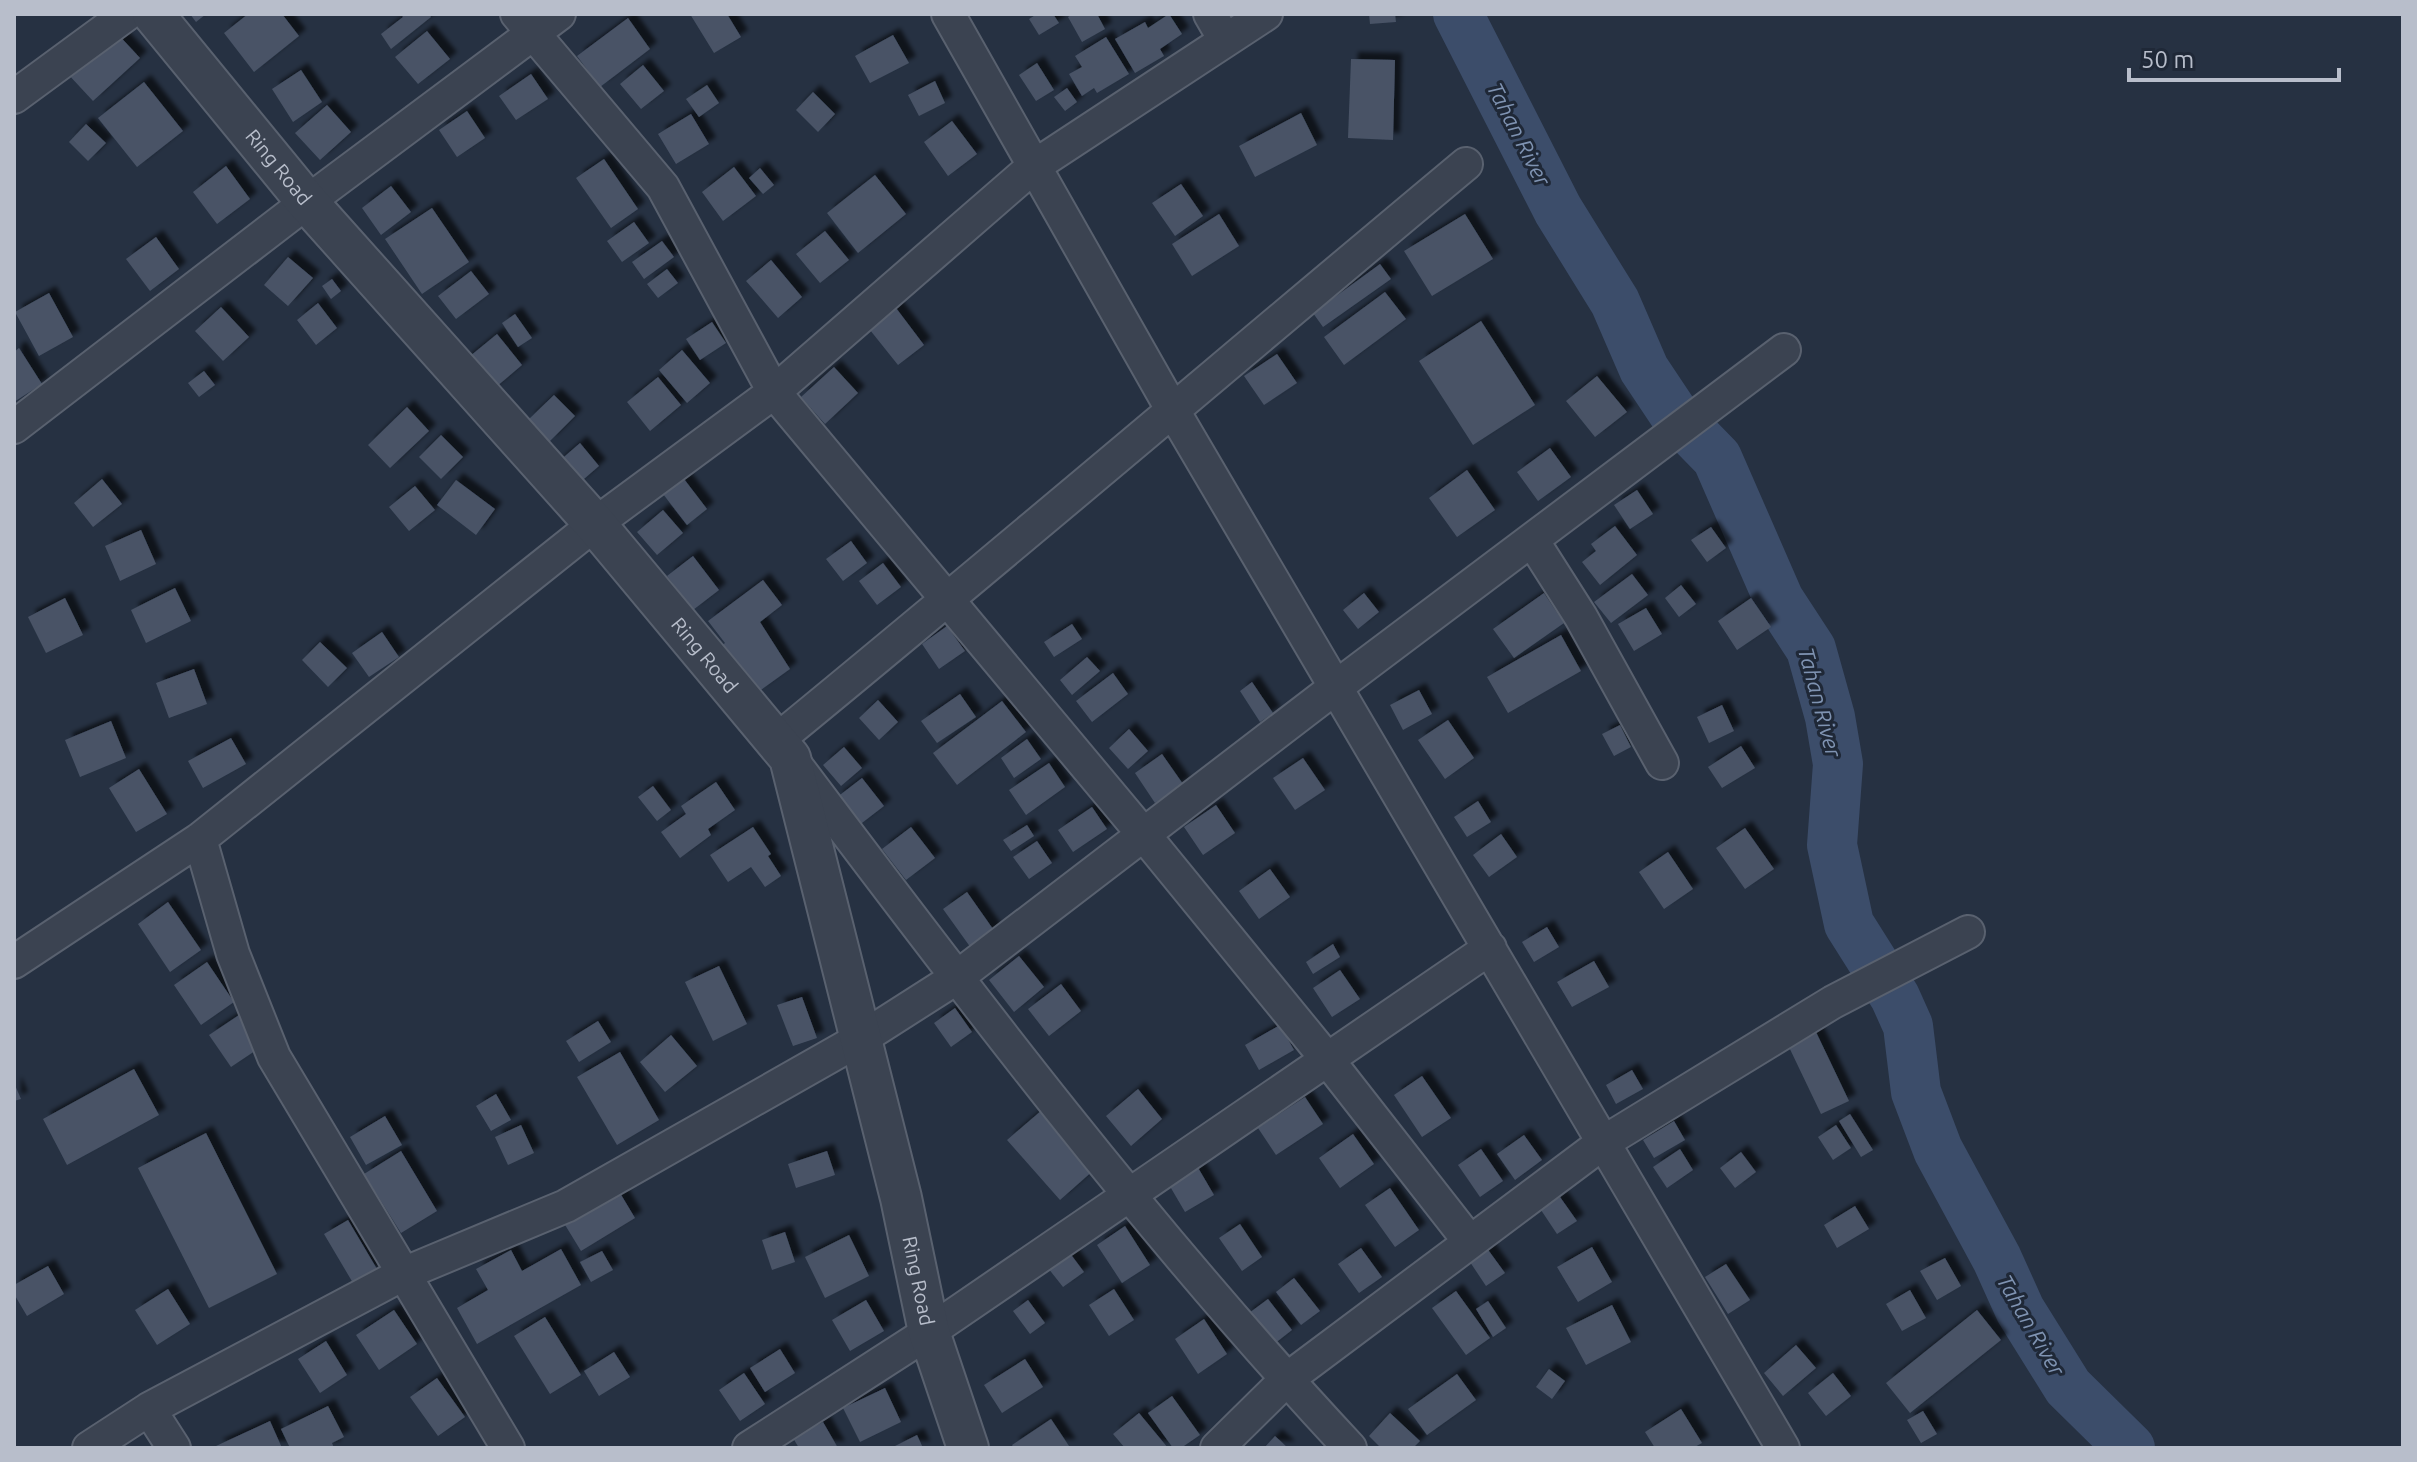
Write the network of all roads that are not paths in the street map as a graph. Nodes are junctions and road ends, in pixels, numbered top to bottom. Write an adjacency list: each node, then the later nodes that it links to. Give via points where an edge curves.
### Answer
1 (127, 14): 7 (street)
2 (153, 14): 10 (street, Ring Road)
3 (948, 14): 9 (street)
4 (1266, 14): 6 (street)
5 (536, 20): 10 (street); 12 (street, via 663,187)
6 (1217, 27): 9 (street)
7 (14, 97)
8 (1466, 164): 13 (street)
9 (1033, 167): 12 (street); 13 (street)
10 (307, 202): 14 (street); 15 (street, Ring Road)
11 (1784, 350): 16 (street)
12 (774, 392): 15 (street); 17 (street)
13 (1172, 409): 17 (street); 18 (street)
14 (14, 427)
15 (595, 524): 19 (street, Ring Road); 22 (street)
16 (1532, 540): 18 (street); 20 (street)
17 (948, 600): 19 (street); 21 (street)
18 (1336, 687): 21 (street); 24 (street)
19 (783, 749): 26 (street); 27 (street, Ring Road)
20 (1662, 763)
21 (1144, 835): 26 (street); 28 (street)
22 (200, 839): 25 (street); 32 (street, via 233,954 274,1057)
23 (1968, 932): 29 (street, via 1833,1002)
24 (1490, 948): 28 (street); 29 (street)
25 (14, 962)
26 (956, 978): 27 (street); 30 (street)
27 (862, 1038): 32 (street, via 566,1206); 33 (street, Ring Road)
28 (1327, 1059): 30 (street); 31 (street)
29 (1604, 1142): 31 (street); 43 (street)
30 (1128, 1194): 33 (street); 34 (street)
31 (1470, 1242): 34 (street)
32 (403, 1274): 35 (street); 38 (street)
33 (929, 1332): 39 (street); 40 (street, Ring Road)
34 (1286, 1380): 41 (street); 42 (street)
35 (149, 1409): 36 (street); 37 (street)
36 (89, 1448)
37 (174, 1448)
38 (508, 1448)
39 (749, 1448)
40 (968, 1448)
41 (1217, 1448)
42 (1350, 1448)
43 (1783, 1448)

